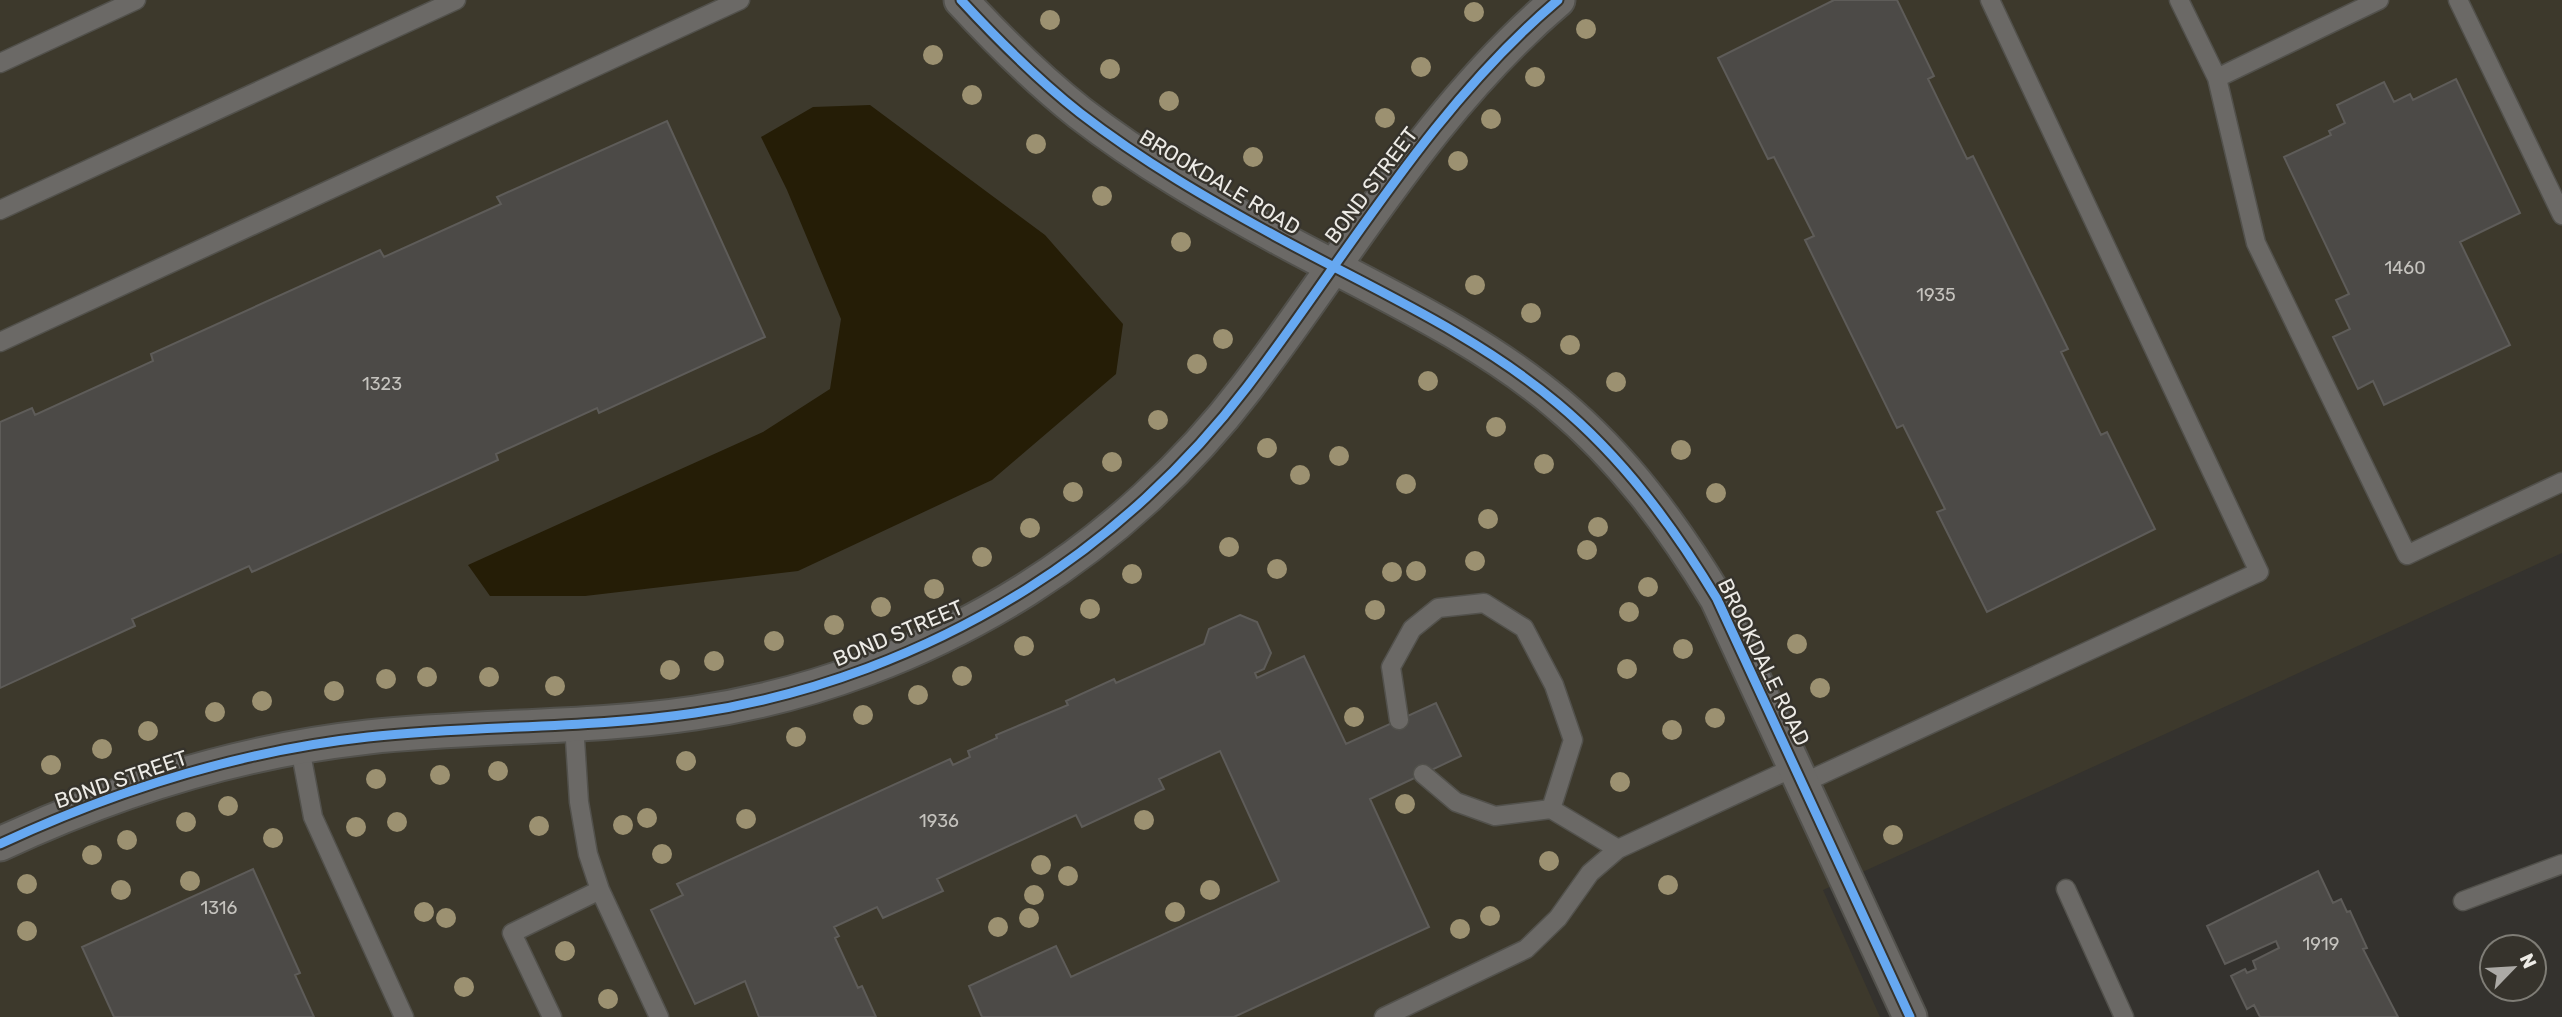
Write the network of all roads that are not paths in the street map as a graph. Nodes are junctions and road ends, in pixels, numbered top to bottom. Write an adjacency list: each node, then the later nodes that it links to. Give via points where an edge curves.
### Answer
1 (136, 0): 10 (lane)
2 (456, 0): 12 (lane)
3 (740, 0): 15 (lane)
4 (961, 0): 14 (street, BROOKDALE ROAD, via 1035,74 1112,137 1233,213)
5 (1558, 0): 14 (street, BOND STREET, via 1466,90)
6 (1990, 0): 21 (lane, via 2259,572)
7 (2179, 0): 11 (lane)
8 (2379, 0): 11 (lane)
9 (2458, 0): 13 (lane)
10 (0, 63)
11 (2217, 78): 16 (lane, via 2256,243 2407,555)
12 (0, 209)
13 (2562, 215)
14 (1333, 267): 18 (street, BOND STREET, via 1246,389 1167,478 1124,517 1029,588 924,645 851,674 774,697 696,713); 21 (street, BROOKDALE ROAD, via 1511,367 1584,428 1646,493 1717,599)
15 (0, 342)
16 (2562, 482)
17 (1399, 720): 22 (lane, via 1391,667 1412,629 1438,608 1483,603 1524,628 1554,685 1573,740)
18 (574, 724): 19 (street, BOND STREET, via 367,737); 27 (lane, via 579,802)
19 (300, 748): 23 (street, BOND STREET, via 194,770 111,797); 29 (lane, via 313,817)
20 (1423, 774): 22 (lane, via 1455,803 1495,816)
21 (1799, 775): 24 (lane); 33 (street, BROOKDALE ROAD)
22 (1550, 809): 24 (lane)
23 (0, 844)
24 (1618, 849): 32 (lane, via 1590,873 1558,918 1526,949)
25 (2562, 864): 28 (lane)
26 (2066, 889): 34 (lane)
27 (600, 890): 30 (lane, via 512,933); 31 (lane)
28 (2463, 901)
29 (404, 1017)
30 (552, 1017)
31 (659, 1017)
32 (1384, 1017)
33 (1910, 1017)
34 (2124, 1017)

